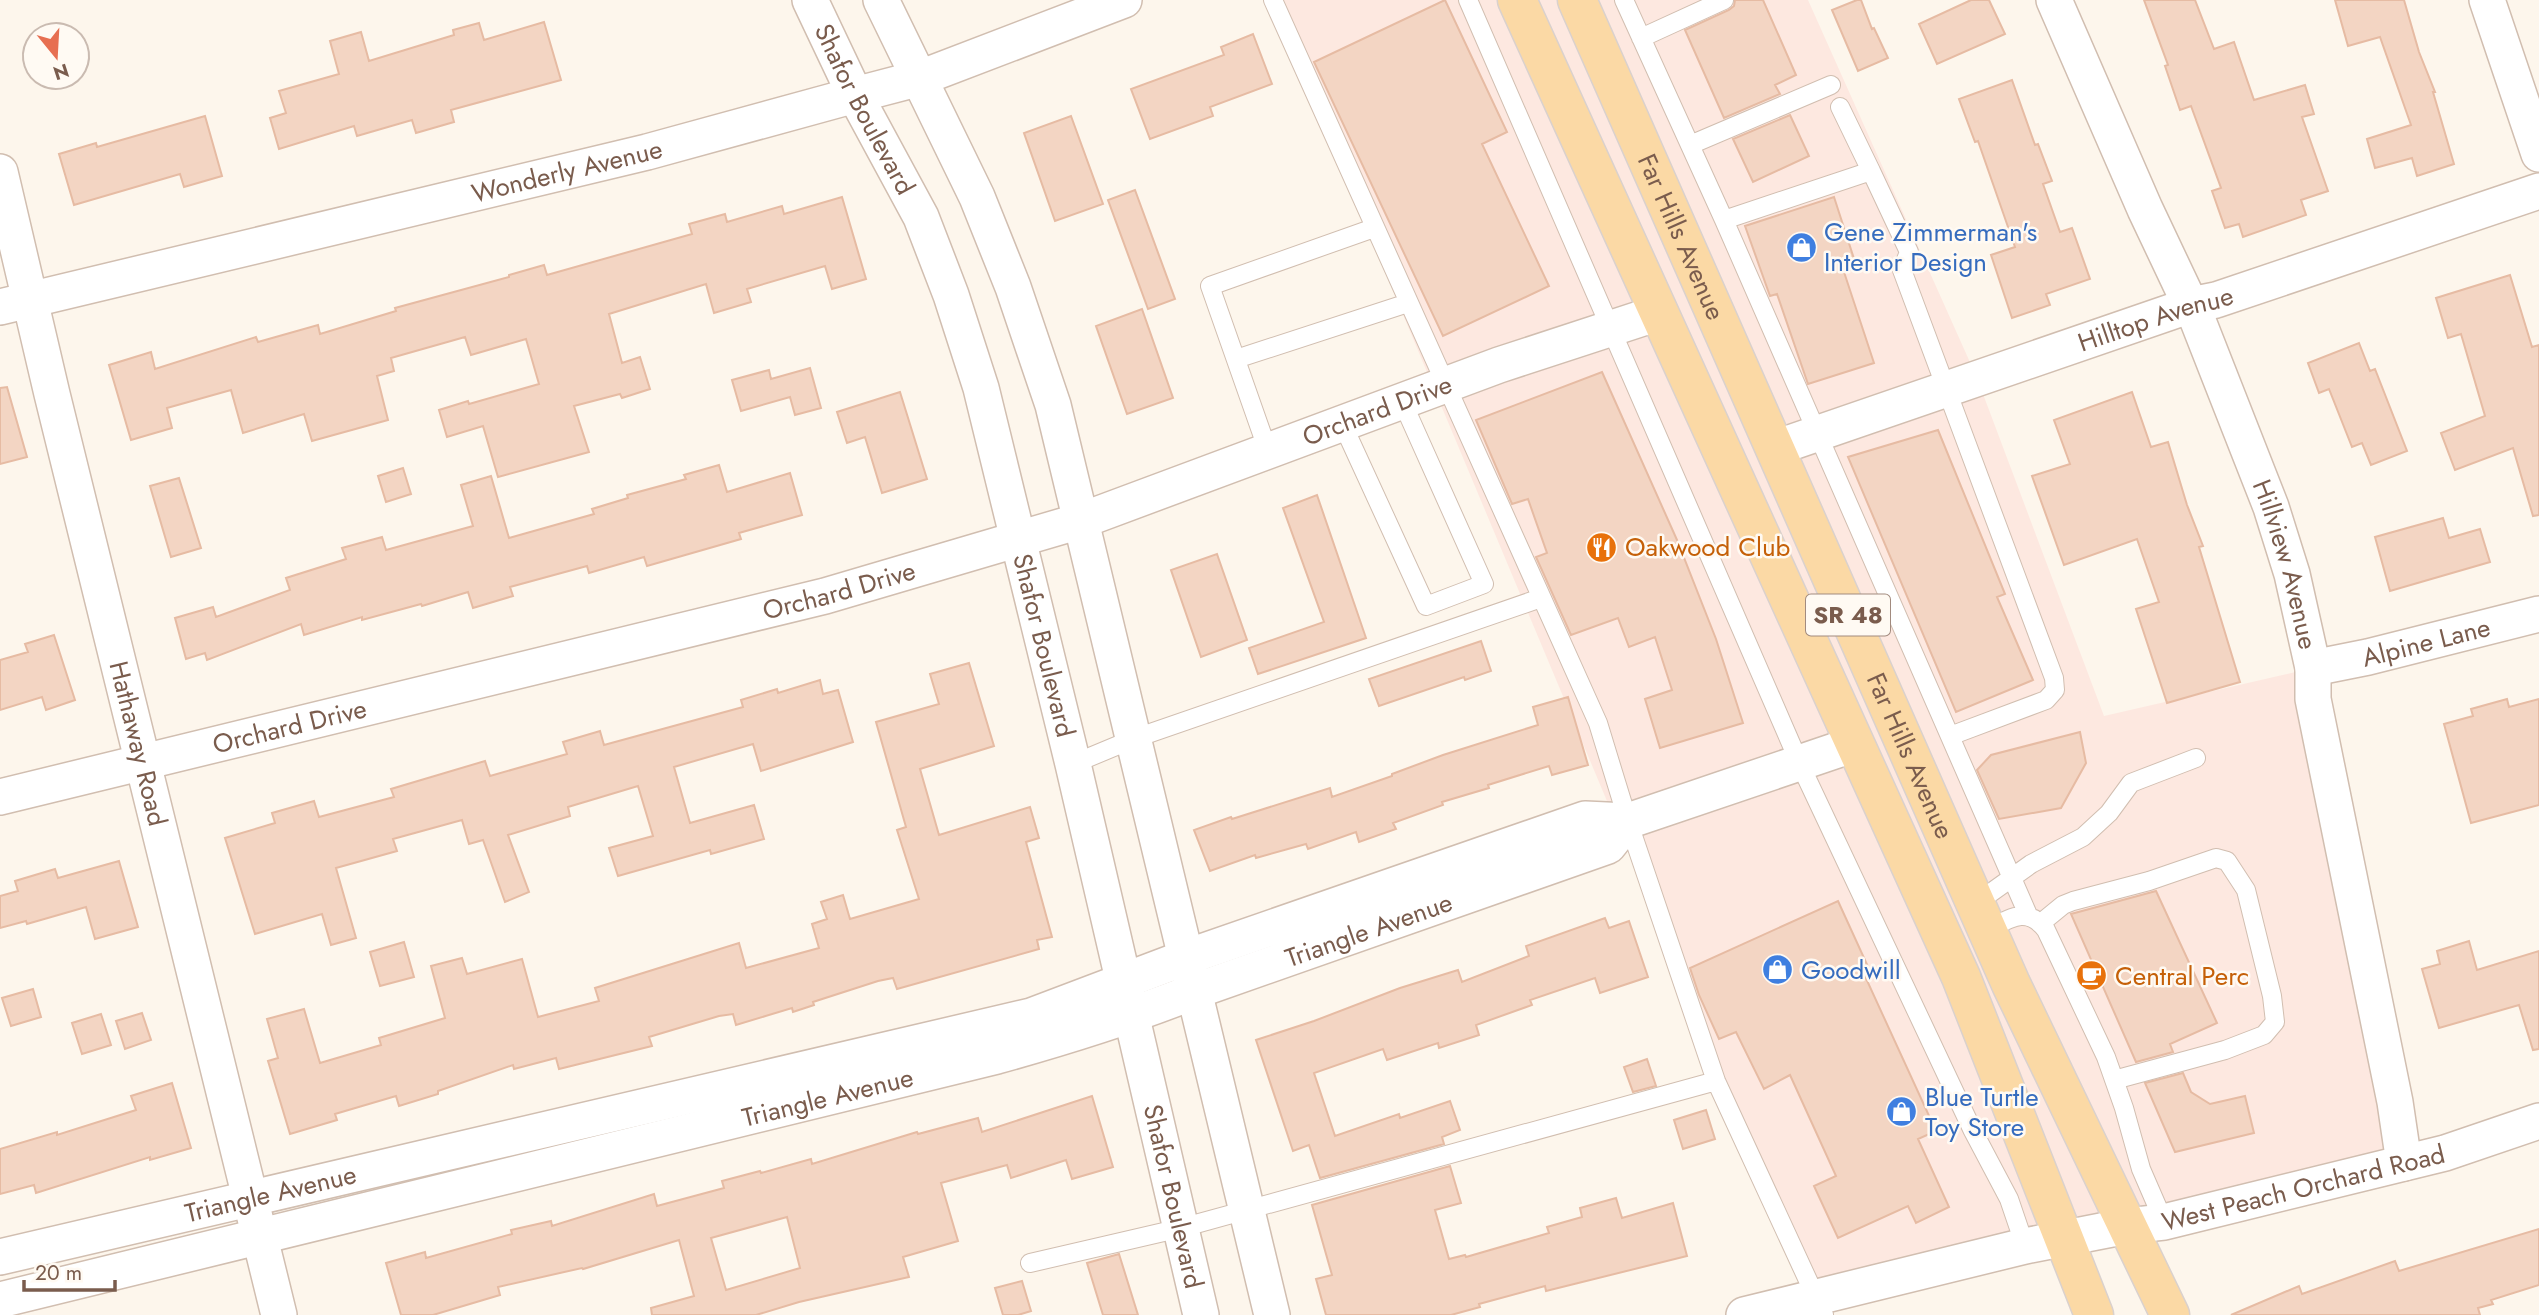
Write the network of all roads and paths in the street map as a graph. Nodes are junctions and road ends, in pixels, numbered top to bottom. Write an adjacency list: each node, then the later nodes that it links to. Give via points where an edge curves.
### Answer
1 (810, 0): 16 (street, Shafor Boulevard)
2 (881, 0): 14 (street)
3 (1124, 0): 12 (street, Wonderly Avenue)
4 (1273, 0): 24 (lane)
5 (1468, 0): 29 (lane)
6 (1517, 0): 28 (main road, Far Hills Avenue / SR 48)
7 (1577, 0): 36 (main road, Far Hills Avenue / SR 48)
8 (1624, 0): 13 (lane)
9 (1724, 0): 13 (lane)
10 (2054, 0): 27 (street, Hillview Avenue)
11 (2487, 0): 19 (street)
12 (1088, 6): 14 (street, Wonderly Avenue)
13 (1641, 38): 18 (lane)
14 (920, 78): 16 (street, Wonderly Avenue); 38 (street, via 977,197 1013,287 1053,405)
15 (1831, 85): 18 (lane)
16 (855, 95): 25 (street, Wonderly Avenue, via 647,152); 39 (street, Shafor Boulevard, via 921,217 951,295 981,388)
17 (1840, 107): 20 (lane)
18 (1690, 145): 23 (lane)
19 (2539, 154)
20 (1871, 171): 23 (lane); 32 (lane, via 1909,253 1902,270)
21 (0, 172): 25 (street, Hathaway Road)
22 (2539, 191): 27 (street, Hilltop Avenue)
23 (1724, 220): 35 (lane)
24 (1374, 228): 26 (lane); 30 (lane, via 1210,286)
25 (16, 303): 49 (street, Hathaway Road)
26 (1408, 303): 30 (lane); 31 (lane)
27 (2190, 305): 32 (street, Hilltop Avenue); 44 (street, Hillview Avenue, via 2271,507)
28 (1658, 313): 29 (street, Orchard Drive); 47 (main road, Far Hills Avenue / SR 48)
29 (1610, 328): 31 (street, Orchard Drive); 50 (lane)
30 (1236, 359): 37 (lane)
31 (1444, 386): 33 (street, Orchard Drive); 41 (lane)
32 (1945, 389): 35 (street, Hilltop Avenue); 45 (lane, via 2054,678 2054,690 2046,700)
33 (1402, 401): 34 (street, Orchard Drive); 40 (lane)
34 (1342, 423): 37 (street, Orchard Drive); 40 (lane, via 1426,606)
35 (1816, 433): 36 (street, Hilltop Avenue); 45 (lane)
36 (1775, 448): 55 (main road, Far Hills Avenue / SR 48)
37 (1268, 451): 38 (street, Orchard Drive)
38 (1080, 522): 39 (street, Orchard Drive); 46 (street)
39 (1019, 539): 49 (street, Orchard Drive, via 825,596); 51 (street, Shafor Boulevard)
40 (1484, 584): 43 (lane, via 1480,605)
41 (1541, 598): 43 (lane); 53 (lane, via 1598,723)
42 (2539, 614): 44 (street, Alpine Lane)
43 (1485, 618): 46 (lane)
44 (2313, 668): 66 (street, Hillview Avenue, via 2313,699)
45 (1950, 737): 54 (lane)
46 (1133, 739): 51 (lane); 57 (street)
47 (1855, 744): 50 (street, Triangle Avenue); 72 (main road, Far Hills Avenue / SR 48, via 1961,977)
48 (2196, 758): 54 (lane, via 2132,783 2083,837)
49 (142, 762): 52 (street, Orchard Drive); 67 (street, Hathaway Road)
50 (1799, 762): 53 (street, Triangle Avenue); 73 (lane, via 2009,1199)
51 (1073, 764): 58 (street, Shafor Boulevard)
52 (0, 797)
53 (1629, 821): 57 (street, Triangle Avenue, via 1585,819); 59 (street, Triangle Avenue, via 1608,846); 62 (lane)
54 (2012, 877): 55 (lane); 56 (lane)
55 (1981, 917): 56 (lane); 69 (main road, Far Hills Avenue / SR 48)
56 (2035, 920): 61 (lane, via 2065,967); 61 (lane, via 2073,901 2216,858 2227,861 2246,890 2275,1022 2264,1035 2225,1050)
57 (1186, 957): 58 (street, Triangle Avenue); 59 (street)
58 (1123, 982): 60 (street, Shafor Boulevard); 63 (street, Triangle Avenue, via 1031,1016)
59 (1195, 991): 60 (street, Triangle Avenue); 68 (street)
60 (1131, 1016): 65 (street, Triangle Avenue, via 997,1056); 70 (street, Shafor Boulevard)
61 (2114, 1080): 69 (lane, via 2141,1169)
62 (1716, 1081): 68 (lane); 77 (lane)
63 (701, 1093): 65 (street); 67 (street, Triangle Avenue)
64 (2539, 1121): 66 (street, West Peach Orchard Road)
65 (709, 1127): 71 (street, Triangle Avenue)
66 (2404, 1163): 69 (street, West Peach Orchard Road)
67 (250, 1197): 71 (street, Hathaway Road); 74 (street, Triangle Avenue)
68 (1247, 1209): 70 (lane); 80 (street)
69 (2146, 1224): 72 (street, West Peach Orchard Road); 83 (main road, Far Hills Avenue / SR 48)
70 (1181, 1228): 75 (lane); 79 (street, Shafor Boulevard)
71 (260, 1236): 76 (street, Triangle Avenue); 78 (street, Hathaway Road)
72 (2062, 1238): 73 (street, West Peach Orchard Road); 82 (main road, Far Hills Avenue / SR 48)
73 (2025, 1246): 77 (street, West Peach Orchard Road)
74 (0, 1257)
75 (1030, 1263)
76 (0, 1300)
77 (1819, 1306): 81 (street, West Peach Orchard Road)
78 (279, 1315)
79 (1201, 1315)
80 (1272, 1315)
81 (1744, 1315)
82 (2094, 1315)
83 (2170, 1315)

